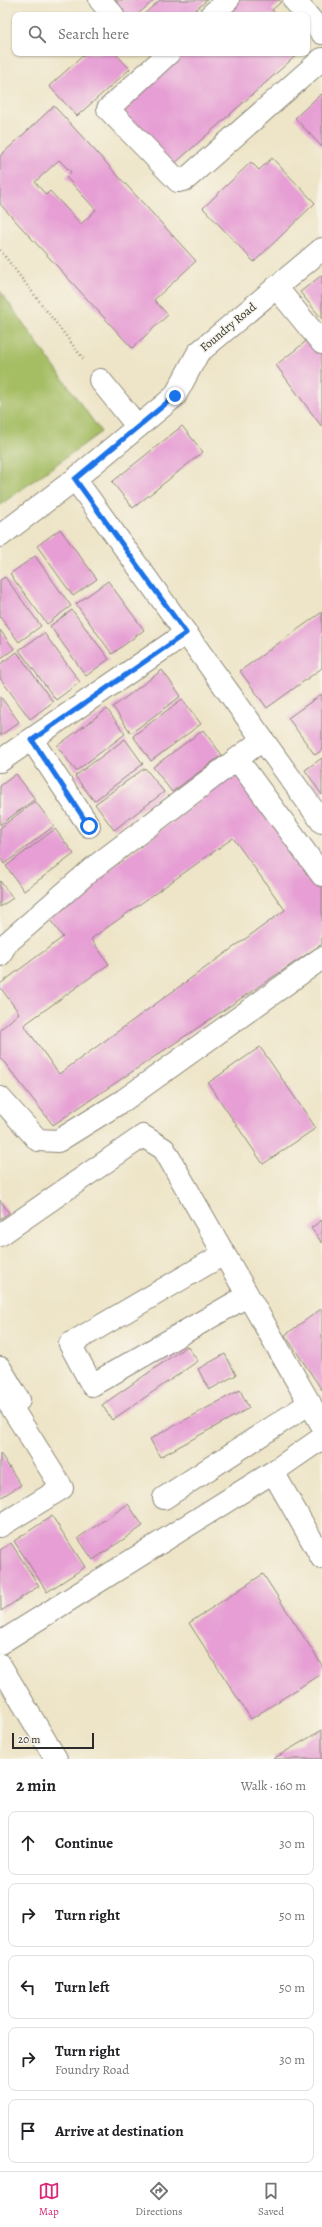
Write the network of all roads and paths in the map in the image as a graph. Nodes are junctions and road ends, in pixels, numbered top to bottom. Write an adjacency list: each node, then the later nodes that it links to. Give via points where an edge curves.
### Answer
1 (100, 0): 4 (street)
2 (228, 0): 5 (street)
3 (294, 0): 6 (street)
4 (110, 12)
5 (214, 12)
6 (304, 12)
7 (310, 19): 8 (street)
8 (322, 33)
9 (166, 56): 10 (street, via 108,109 178,181 186,179)
10 (322, 59)
11 (322, 249): 13 (street, Foundry Road)
12 (0, 250): 15 (path)
13 (276, 288): 14 (street); 16 (street, Foundry Road, via 198,353 175,396)
14 (322, 343)
15 (100, 380): 16 (street)
16 (138, 427): 17 (street, Foundry Road)
17 (75, 479): 18 (street, Foundry Road); 19 (street)
18 (0, 536)
19 (186, 633): 20 (street); 21 (street)
20 (32, 740): 23 (street); 25 (street)
21 (262, 740): 22 (street); 24 (street)
22 (237, 759): 26 (street); 27 (street, via 93,868 6,944)
23 (0, 761)
24 (322, 822)
25 (89, 826)
26 (322, 875)
27 (0, 955)
28 (322, 958): 29 (street, via 124,1100 58,1141 38,1140)
29 (0, 1098)
30 (0, 1235): 31 (street, via 143,1136 164,1149)
31 (222, 1255): 32 (street); 32 (street, via 70,1344 92,1385)
32 (247, 1296): 35 (street)
33 (0, 1368): 37 (street)
34 (0, 1389): 41 (street, via 62,1488)
35 (310, 1403): 36 (street); 40 (street)
36 (322, 1425)
37 (38, 1432)
38 (322, 1438): 39 (street)
39 (272, 1472): 42 (street); 43 (street)
40 (164, 1498)
41 (0, 1526)
42 (322, 1558)
43 (0, 1643)
44 (0, 1665): 45 (street)
45 (56, 1759)

